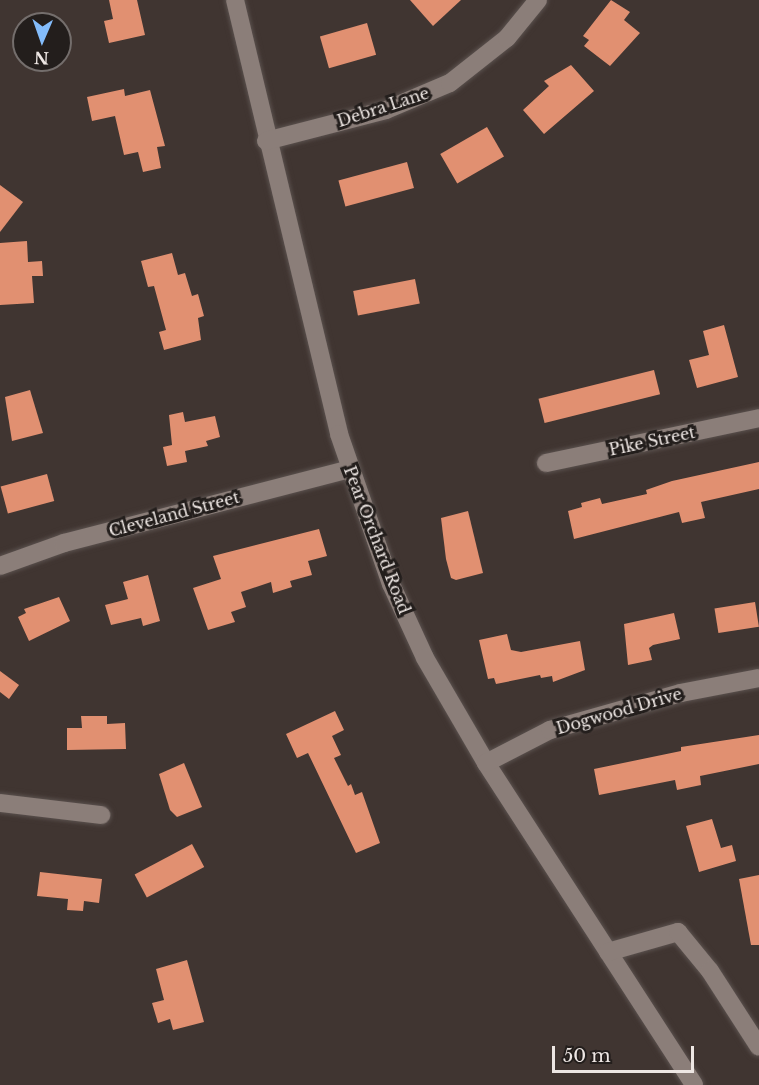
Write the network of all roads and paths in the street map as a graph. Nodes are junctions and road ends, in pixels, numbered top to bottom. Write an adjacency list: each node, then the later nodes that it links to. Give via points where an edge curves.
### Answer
1 (235, 0): 3 (street, Pear Orchard Road)
2 (538, 0): 3 (street, Debra Lane, via 507,38 450,83 386,110)
3 (266, 141): 6 (street, Pear Orchard Road)
4 (759, 418): 5 (street, Pike Street)
5 (546, 463)
6 (350, 469): 7 (street, Cleveland Street, via 64,543); 9 (street, Pear Orchard Road, via 391,584 425,658)
7 (0, 566)
8 (759, 678): 9 (street, Dogwood Drive, via 681,693 561,727)
9 (486, 763): 12 (street, Pear Orchard Road)
10 (0, 803): 11 (street)
11 (101, 814)
12 (608, 952): 13 (street, via 678,932); 14 (street, Pear Orchard Road)
13 (759, 1047)
14 (694, 1085)

